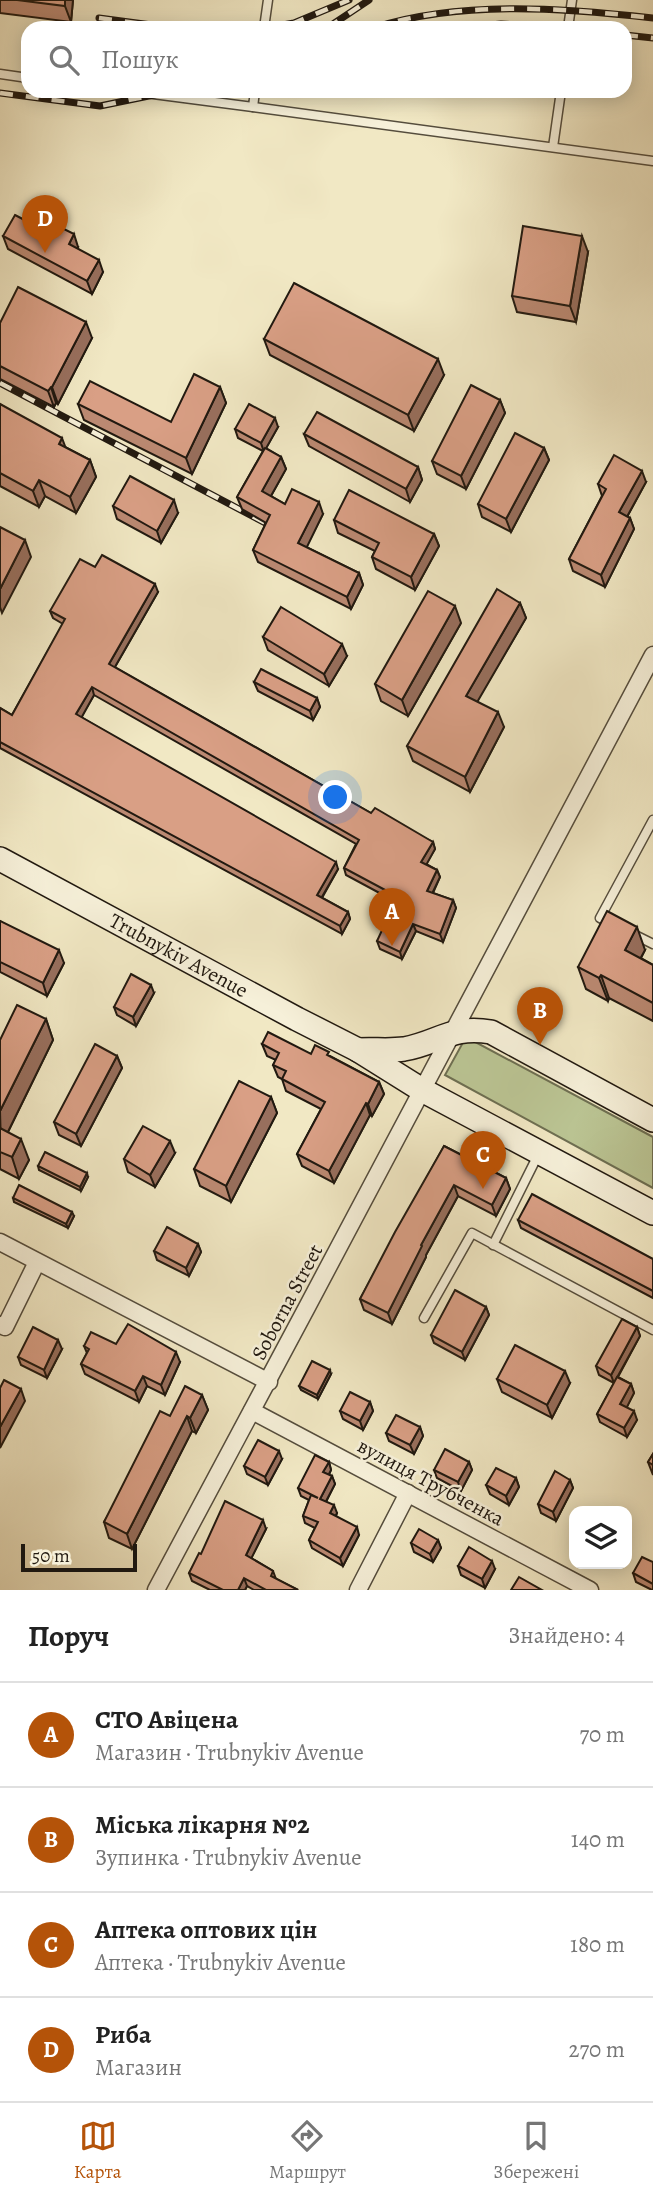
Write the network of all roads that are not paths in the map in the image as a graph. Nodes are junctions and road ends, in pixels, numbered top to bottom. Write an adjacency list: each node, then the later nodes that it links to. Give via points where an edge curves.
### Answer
1 (268, 0): 3 (lane)
2 (572, 0): 4 (lane)
3 (265, 21)
4 (569, 21)
5 (0, 74): 6 (lane)
6 (21, 77)
7 (184, 98): 10 (lane)
8 (254, 98): 10 (lane)
9 (560, 98): 11 (lane)
10 (253, 107): 11 (lane)
11 (553, 148): 12 (lane)
12 (653, 161)
13 (653, 655): 17 (street, Soborna Street)
14 (653, 820): 16 (lane, via 600,918)
15 (0, 859): 18 (main road, Trubnykiv Avenue)
16 (653, 944)
17 (452, 1032): 18 (main road, Trubnykiv Avenue, via 404,1049); 19 (street, Soborna Street); 20 (main road, Trubnykiv Avenue, via 491,1032)
18 (358, 1050): 19 (main road, Trubnykiv Avenue)
19 (422, 1090): 21 (main road, Trubnykiv Avenue); 29 (street, Soborna Street)
20 (653, 1120)
21 (539, 1152): 22 (main road, Trubnykiv Avenue); 24 (lane)
22 (653, 1213)
23 (0, 1242): 25 (street)
24 (493, 1245): 26 (lane, via 472,1233); 28 (lane)
25 (37, 1262): 27 (street, via 5,1327); 29 (street)
26 (424, 1318)
27 (0, 1325)
28 (653, 1330)
29 (269, 1382): 30 (street, Soborna Street)
30 (252, 1411): 31 (street, вулиця Трубченка); 32 (street, Soborna Street)
31 (408, 1493): 33 (street); 34 (street, вулиця Трубченка)
32 (156, 1590)
33 (358, 1590)
34 (590, 1590)

